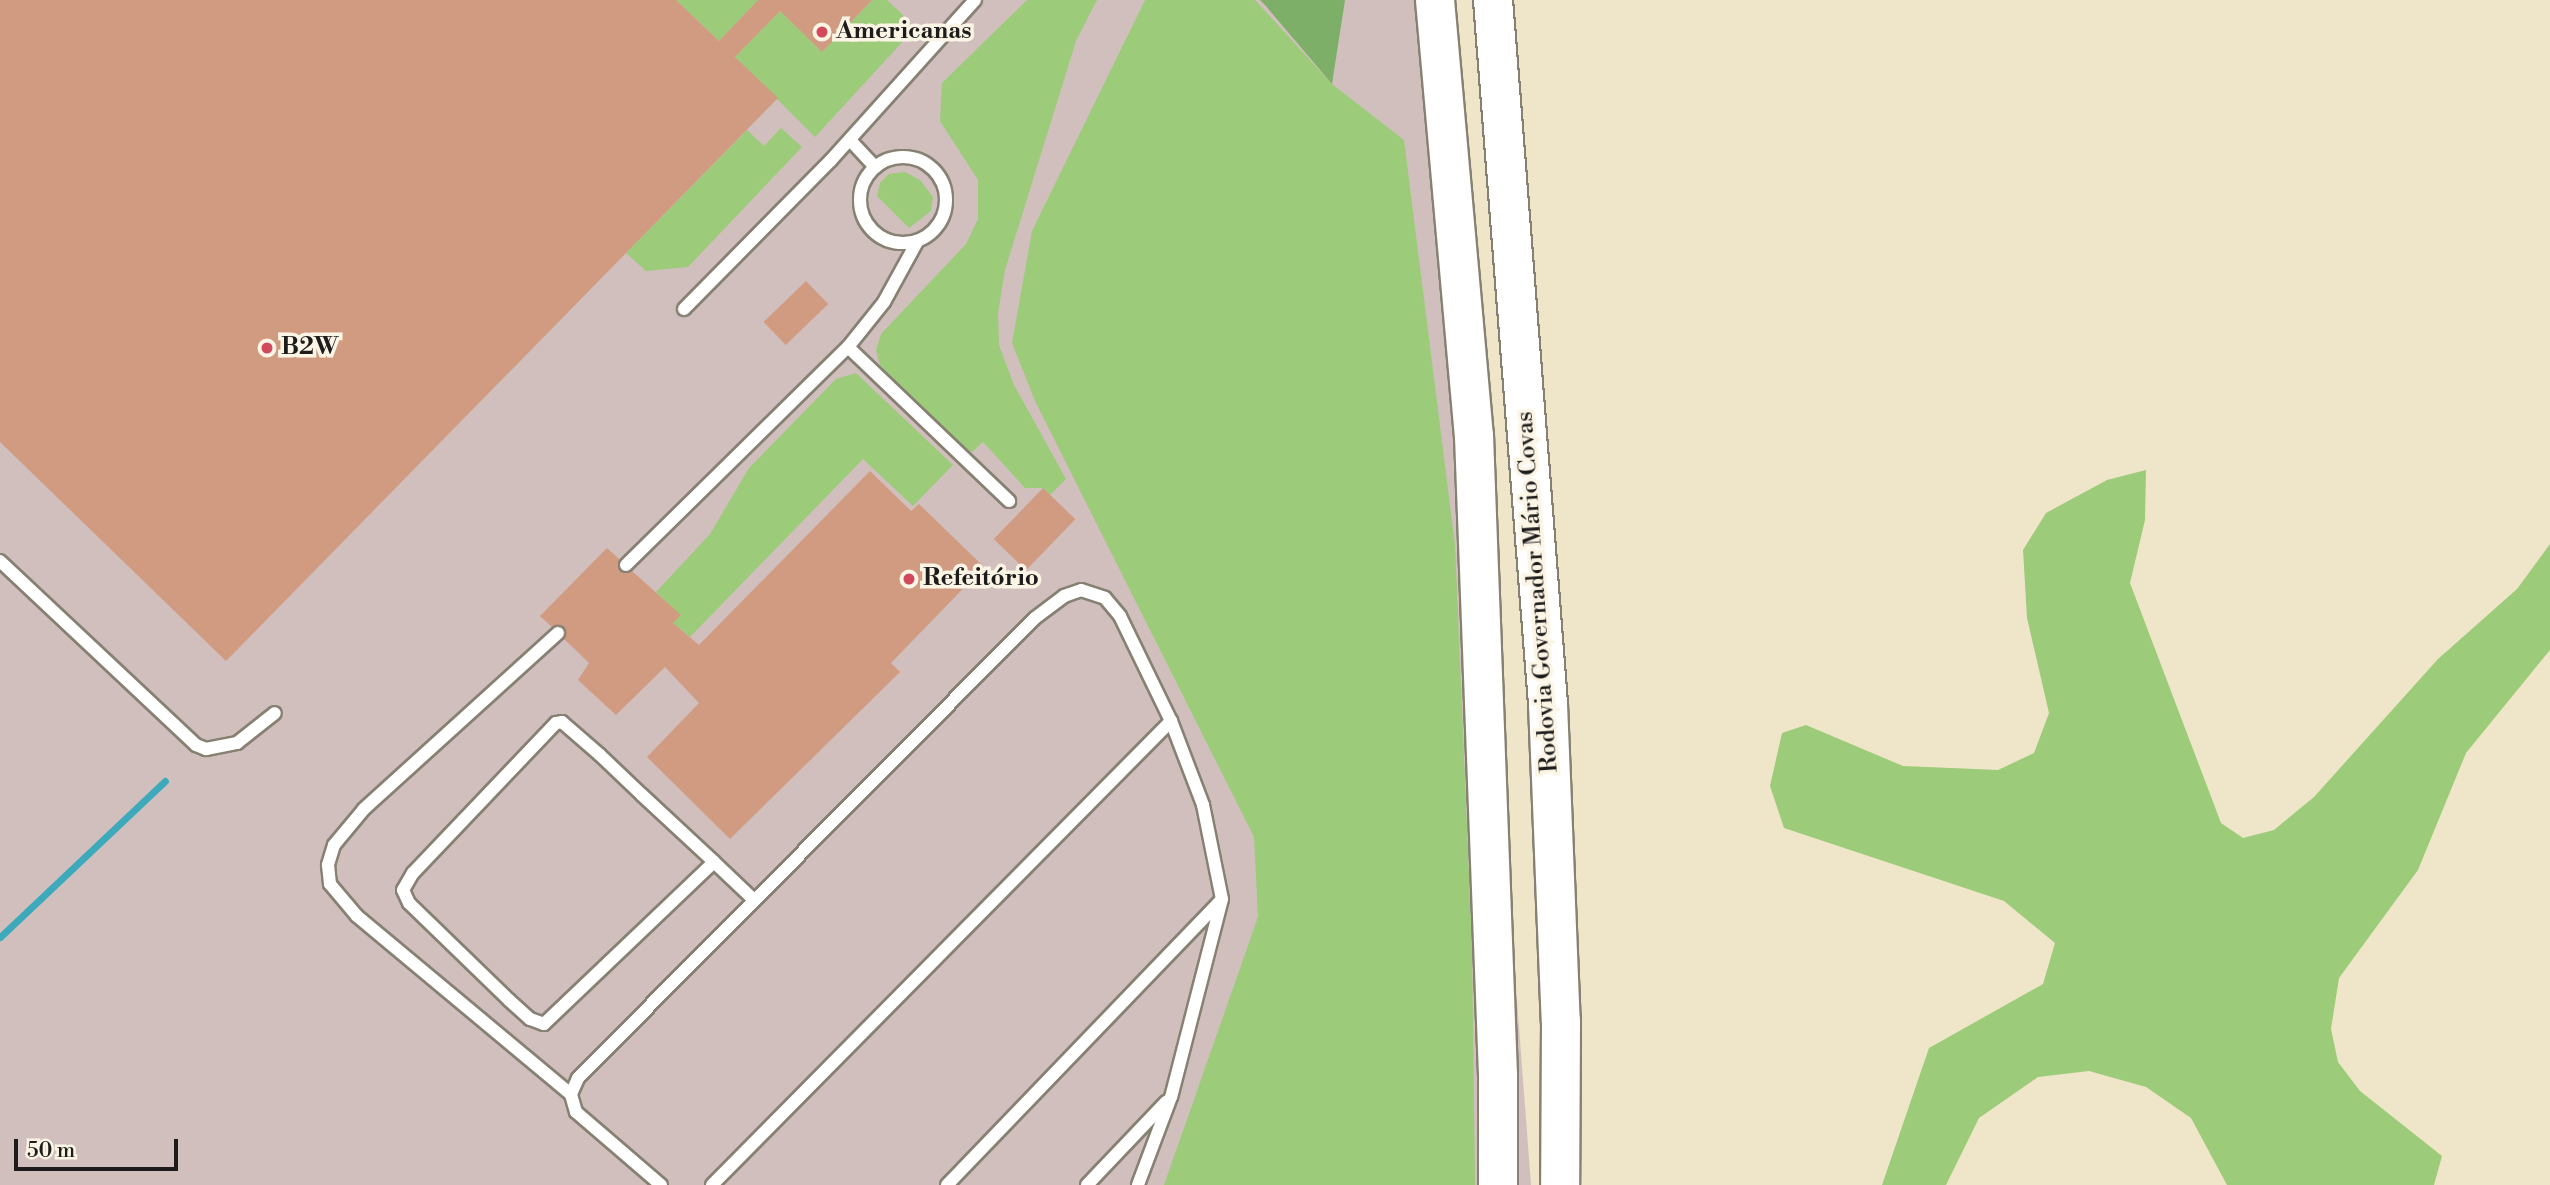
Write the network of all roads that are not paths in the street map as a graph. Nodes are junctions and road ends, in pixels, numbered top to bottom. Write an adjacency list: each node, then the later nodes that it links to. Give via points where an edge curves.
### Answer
1 (975, 0): 4 (lane)
2 (1435, 0): 25 (highway, via 1475,436)
3 (1493, 0): 26 (highway, Rodovia Governador Mário Covas, via 1548,704 1560,1021)
4 (850, 140): 5 (lane); 7 (lane)
5 (874, 167): 6 (lane, via 859,197 869,229 899,244); 6 (lane, via 890,158 923,161 945,186 943,220)
6 (917, 242): 8 (lane, via 884,302)
7 (684, 309)
8 (848, 347): 9 (lane); 11 (lane)
9 (1009, 501)
10 (0, 561): 13 (lane, via 196,745 206,749 237,743)
11 (626, 565)
12 (558, 633): 18 (lane, via 364,809 334,845 328,865 330,884 357,916)
13 (275, 713)
14 (1171, 721): 16 (lane, via 1112,605 1093,592 1081,590 1064,596 1035,618); 17 (lane, via 1203,805); 21 (lane)
15 (714, 862): 15 (lane, via 562,722 555,723 413,873 403,890 409,903 530,1020 544,1024); 16 (lane)
16 (754, 900): 18 (lane, via 593,1060)
17 (1222, 900): 19 (lane); 22 (lane)
18 (571, 1094): 20 (lane, via 587,1126)
19 (1171, 1097): 23 (lane); 24 (lane)
20 (661, 1185)
21 (712, 1185)
22 (947, 1185)
23 (1087, 1185)
24 (1138, 1185)
25 (1498, 1185)
26 (1560, 1185)

